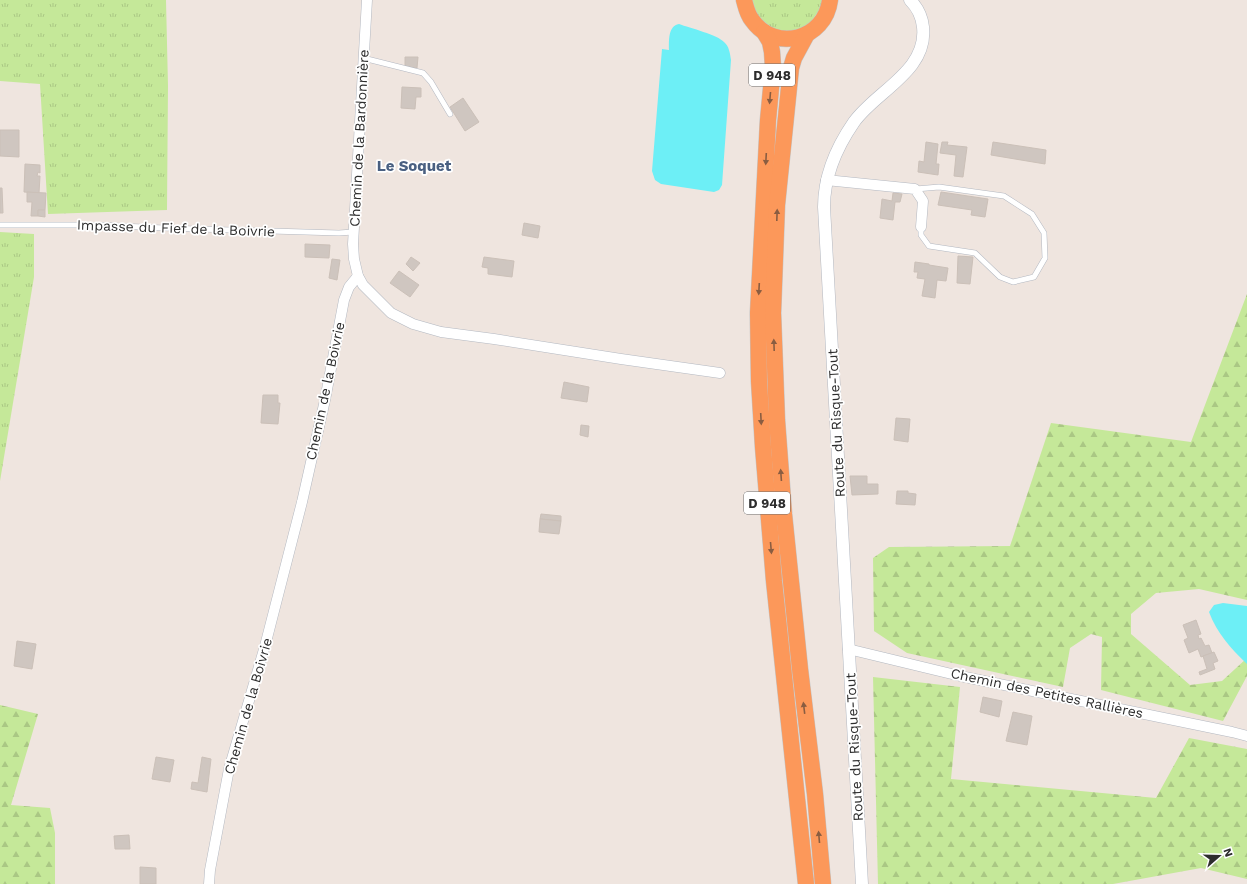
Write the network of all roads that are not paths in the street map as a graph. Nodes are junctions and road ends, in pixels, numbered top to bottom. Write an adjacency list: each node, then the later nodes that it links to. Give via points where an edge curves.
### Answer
1 (367, 0): 8 (street, Chemin de la Bardonnière)
2 (733, 0): 5 (street)
3 (910, 0): 10 (street, Route du Risque-Tout, via 922,21 924,36 920,52 911,67 854,121)
4 (832, 3): 7 (highway, via 823,20)
5 (745, 5): 6 (highway, via 751,19)
6 (764, 32): 7 (highway, via 786,39); 20 (highway, D 948, one-way to 20, via 770,42 772,67 758,313 759,381 774,581)
7 (807, 34): 21 (highway, D 948, one-way to 7, via 784,514 773,313 778,205 791,75 794,58)
8 (363, 58): 9 (lane, via 423,73); 14 (street, Chemin de la Bardonnière)
9 (450, 114)
10 (826, 180): 11 (street); 17 (street, Route du Risque-Tout, via 824,207)
11 (915, 189): 13 (street, via 923,200); 13 (lane, via 939,187 1004,196 1032,214 1044,233 1045,258 1034,277 1013,282 1000,276 976,253 929,246 921,235)
12 (0, 225): 14 (lane, Impasse du Fief de la Boivrie)
13 (920, 227)
14 (353, 232): 15 (street, Chemin de la Bardonnière, via 352,244)
15 (358, 276): 16 (street, via 363,285 391,313 413,324 441,332); 19 (street, Chemin de la Boivrie, via 349,287 344,300 302,502 265,646 229,769)
16 (720, 373)
17 (848, 650): 18 (street, Chemin des Petites Rallières); 22 (street, Route du Risque-Tout)
18 (1247, 736)
19 (209, 884)
20 (806, 884)
21 (823, 884)
22 (862, 884)

